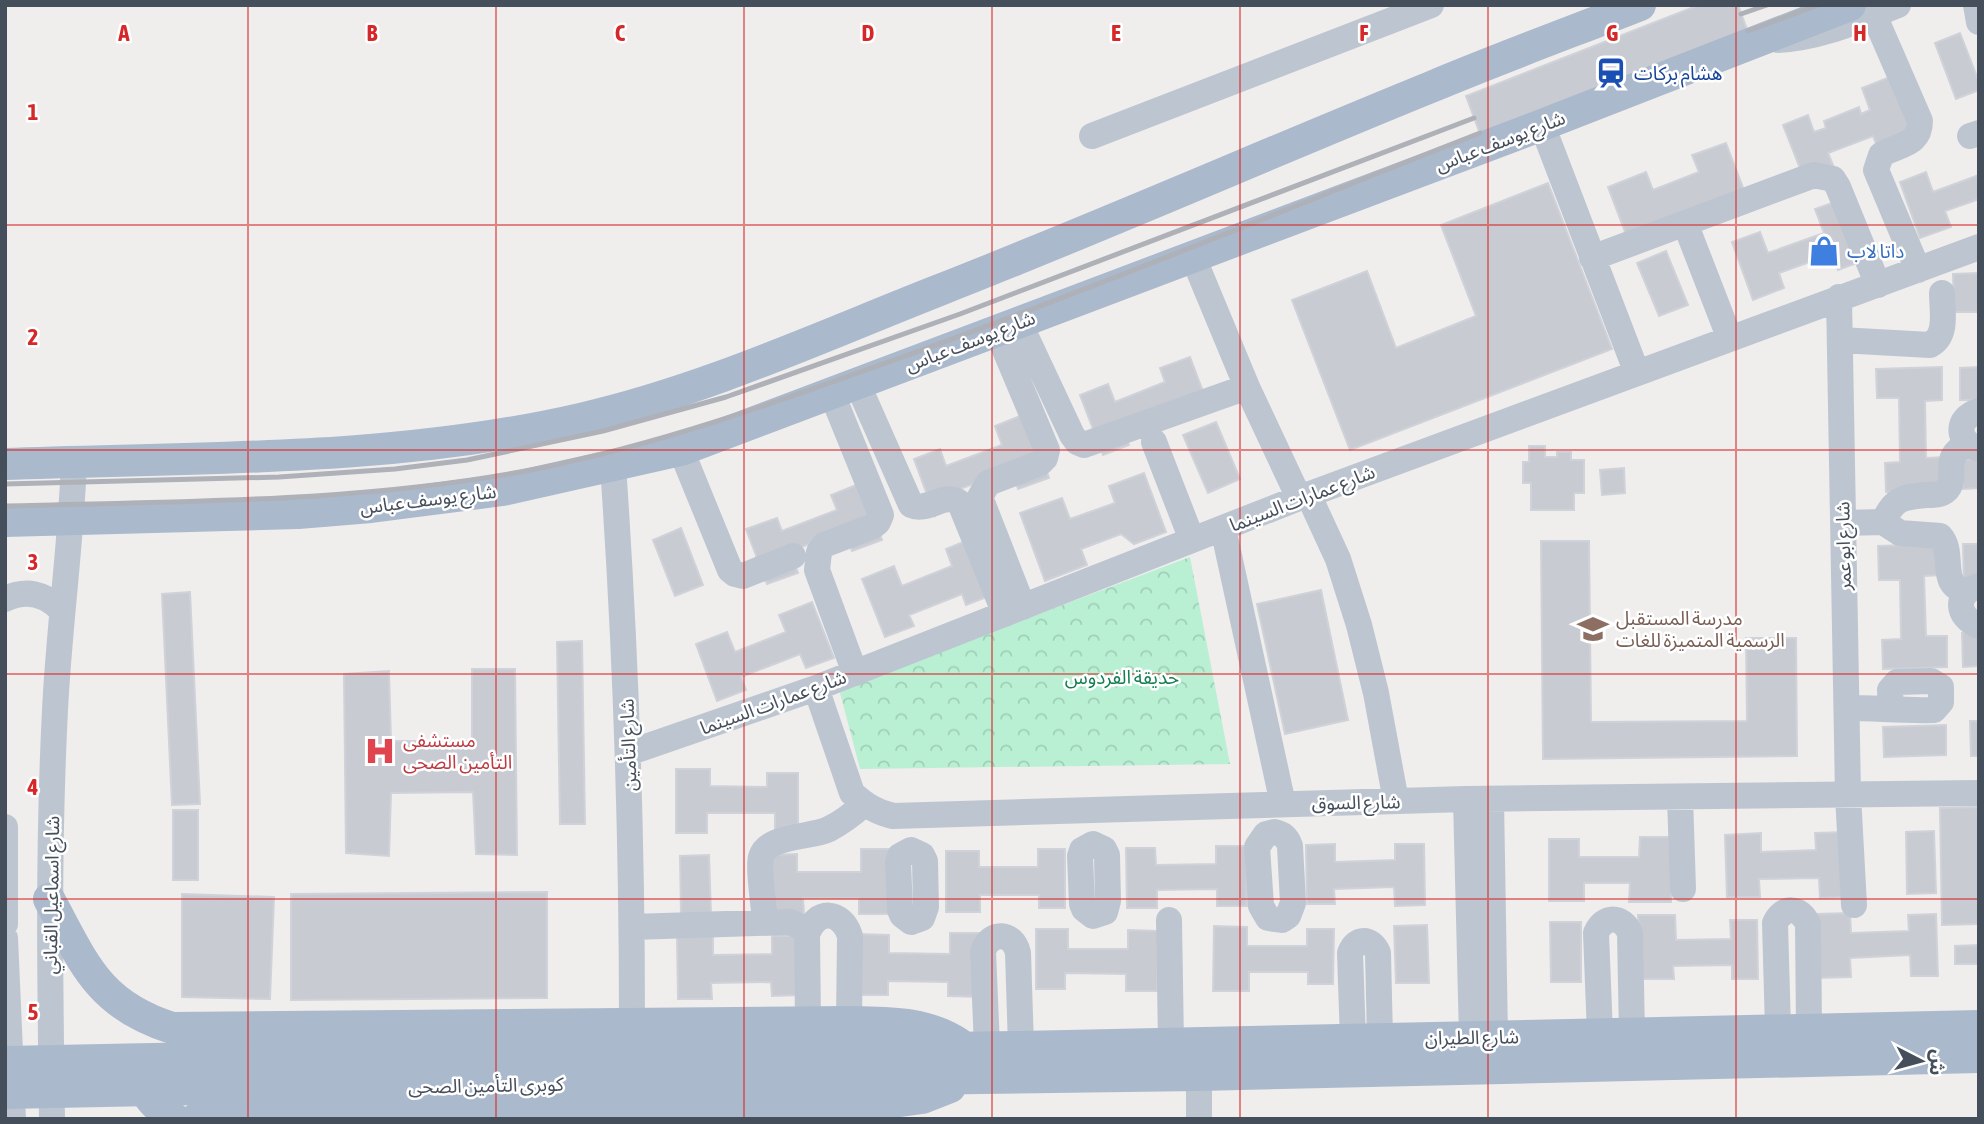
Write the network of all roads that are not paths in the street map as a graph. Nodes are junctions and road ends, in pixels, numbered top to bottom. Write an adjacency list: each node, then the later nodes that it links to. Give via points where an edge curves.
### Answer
1 (1431, 5): 8 (street)
2 (1640, 5): 27 (main road, via 1432,86 1045,249 718,378 636,405 538,428 377,450)
3 (1898, 5): 5 (street)
4 (1976, 5): 6 (street)
5 (1862, 10): 7 (main road, شارع يوسف عباس, via 1763,38); 13 (street, via 1920,121 1916,138 1881,155 1876,170)
6 (1979, 22)
7 (1542, 125): 11 (main road, شارع يوسف عباس); 12 (street)
8 (1093, 136)
9 (1685, 223): 12 (street); 14 (street, via 1814,175 1824,176 1838,187); 18 (street)
10 (1979, 247): 13 (street, شارع عمارات السينما)
11 (1193, 257): 17 (main road, شارع يوسف عباس); 21 (street)
12 (1592, 258): 20 (street)
13 (1918, 270): 14 (street, شارع عمارات السينما)
14 (1878, 285): 16 (street, شارع عمارات السينما)
15 (1942, 293): 19 (street, via 1937,342)
16 (1839, 297): 18 (street, شارع عمارات السينما); 19 (street, شارع ابو عمر)
17 (1008, 326): 21 (street, via 1072,435 1084,445); 22 (main road, شارع يوسف عباس); 41 (street, via 1047,450 1040,463 988,483 981,497)
18 (1730, 339): 20 (street, شارع عمارات السينما)
19 (1840, 340): 34 (street, شارع ابو عمر)
20 (1637, 373): 30 (street, شارع عمارات السينما)
21 (1247, 387): 30 (street)
22 (845, 389): 26 (main road, شارع يوسف عباس); 41 (street, via 911,505 924,507 946,499 960,503); 43 (street, via 881,514 873,526 824,545 817,570)
23 (1979, 411): 25 (street, via 1967,416 1962,426 1962,436)
24 (1154, 442): 36 (street)
25 (1973, 447): 33 (street, via 1959,448 1953,455 1951,480 1941,494 1900,499)
26 (681, 450): 29 (main road, شارع يوسف عباس); 37 (street, via 730,570 743,576)
27 (74, 461): 28 (main road); 31 (street, شارع اسماعيل القباني)
28 (5, 464)
29 (613, 466): 31 (main road, شارع يوسف عباس, via 503,490 371,508); 47 (street, شارع التأمين)
30 (1303, 496): 35 (street, شارع عمارات السينما); 52 (street, via 1338,559 1359,625)
31 (72, 518): 32 (main road, شارع يوسف عباس); 40 (street, شارع اسماعيل القباني)
32 (5, 521)
33 (1883, 522): 34 (street); 38 (street, via 1900,533 1940,536 1946,542 1951,583 1958,590)
34 (1843, 523): 46 (street, شارع ابو عمر)
35 (1223, 528): 36 (street, شارع عمارات السينما); 54 (street)
36 (1192, 540): 41 (street, شارع عمارات السينما)
37 (793, 556)
38 (1973, 589): 42 (street, via 1961,601 1961,612)
39 (5, 599): 40 (street, via 35,594)
40 (61, 610): 62 (street, شارع اسماعيل القباني)
41 (1014, 610): 43 (street, شارع عمارات السينما)
42 (1979, 625)
43 (855, 673): 44 (street, شارع عمارات السينما)
44 (816, 688): 47 (street, شارع عمارات السينما); 53 (street, via 852,793)
45 (1891, 707): 46 (street)
46 (1847, 708): 49 (street, شارع ابو عمر)
47 (628, 753): 67 (street, شارع التأمين)
48 (1979, 793): 49 (street, شارع السوق)
49 (1848, 795): 50 (street, شارع السوق); 63 (street, شارع ابو عمر)
50 (1680, 797): 51 (street, شارع السوق); 61 (street)
51 (1478, 799): 52 (street, شارع السوق); 79 (street)
52 (1396, 801): 54 (street, شارع السوق)
53 (864, 804): 56 (street, شارع السوق, via 885,814); 65 (street, via 829,829 766,847 761,858)
54 (1278, 804): 55 (street, شارع السوق); 58 (street)
55 (1091, 810): 56 (street, شارع السوق); 59 (street)
56 (909, 816): 60 (street)
57 (5, 827): 66 (street)
58 (1274, 832)
59 (1093, 844)
60 (911, 850)
61 (1683, 889)
62 (49, 899): 74 (main road, via 83,962 112,998 150,1021); 89 (street, شارع اسماعيل القباني)
63 (1854, 905)
64 (1169, 920): 80 (street)
65 (765, 922): 67 (street); 68 (street, via 791,922)
66 (5, 924)
67 (632, 927): 72 (street, شارع التأمين)
68 (807, 934): 70 (street); 71 (street, via 811,924 829,915 847,926)
69 (5, 938): 88 (street)
70 (808, 1022): 71 (main road); 72 (main road)
71 (849, 1022): 82 (main road, via 928,1027)
72 (632, 1024): 74 (main road)
73 (1979, 1026): 75 (main road, شارع الطيران)
74 (172, 1028): 90 (main road, via 152,1042 142,1076 149,1099)
75 (1809, 1029): 76 (main road, شارع الطيران); 76 (street, via 1808,924 1804,915 1787,910 1775,923)
76 (1778, 1030): 78 (main road, شارع الطيران)
77 (1600, 1034): 78 (main road, شارع الطيران); 78 (street, via 1596,933 1600,924 1618,919 1630,933); 79 (main road, شارع الطيران)
78 (1632, 1034)
79 (1484, 1037): 80 (main road, شارع الطيران)
80 (1171, 1044): 81 (main road, شارع الطيران)
81 (1021, 1047): 82 (main road, شارع الطيران); 82 (street, via 1018,953 1016,944 1001,935 986,943 983,951)
82 (973, 1057): 84 (main road, كوبرى التأمين الصحى, bridge, via 251,1057); 85 (main road, شارع الطيران); 86 (main road, كوبرى التأمين الصحى, bridge, via 252,1088); 87 (main road, via 943,1091 900,1101)
83 (1979, 1057): 85 (main road, شارع الطيران)
84 (5, 1062)
85 (1199, 1075): 91 (street)
86 (5, 1093)
87 (211, 1118)
88 (13, 1119)
89 (52, 1119)
90 (175, 1119)
91 (1199, 1119)

